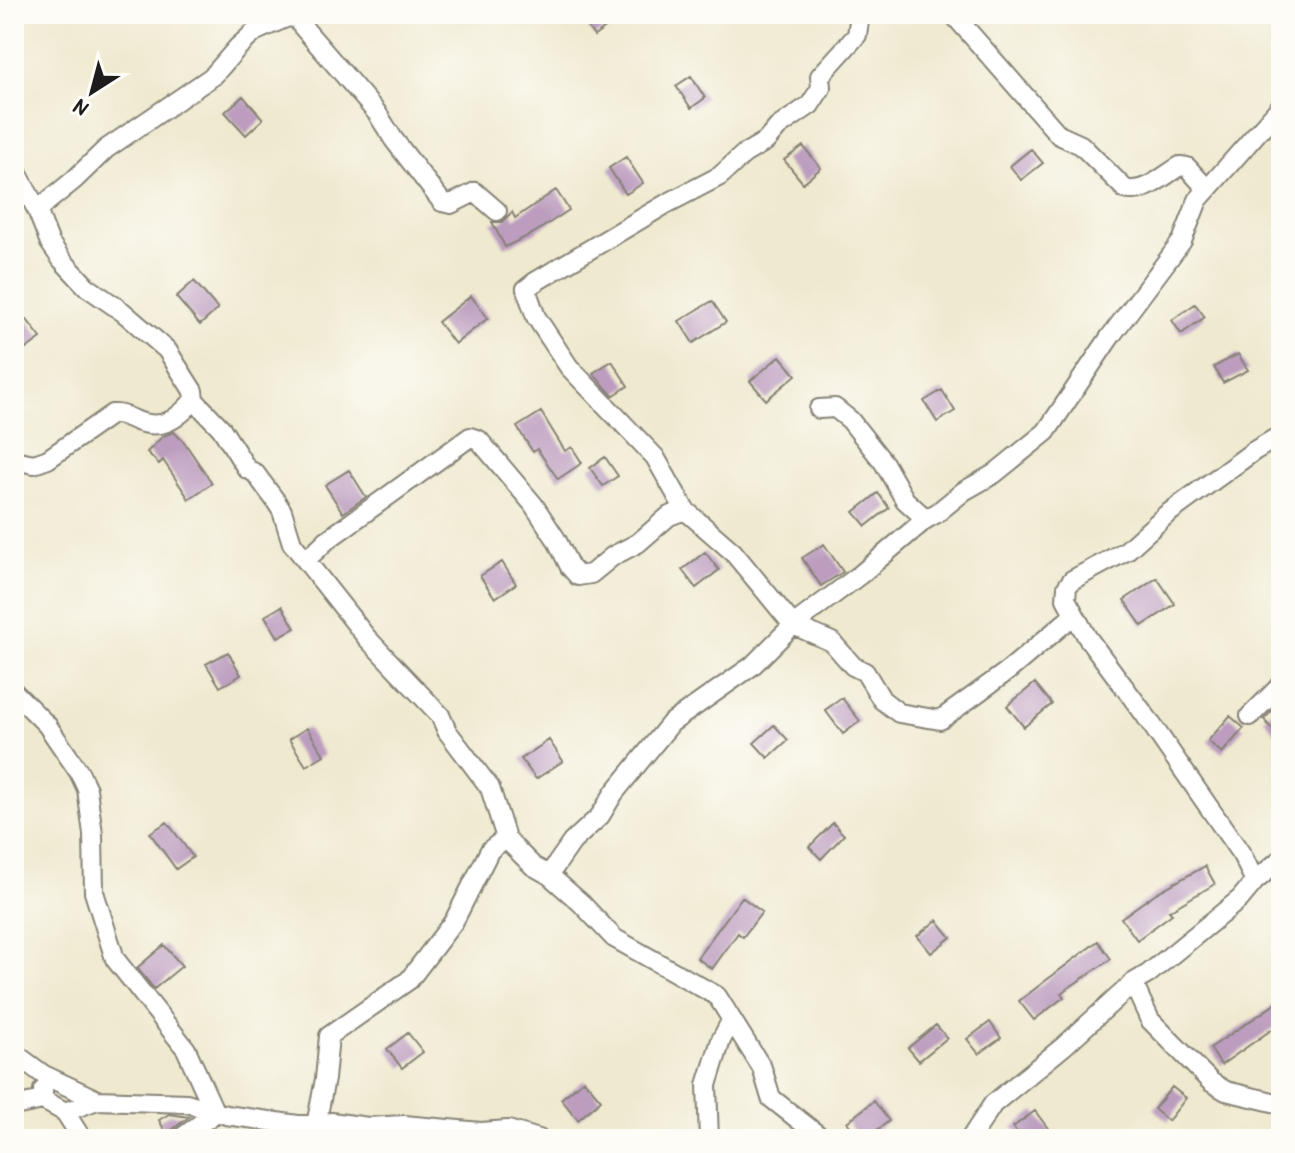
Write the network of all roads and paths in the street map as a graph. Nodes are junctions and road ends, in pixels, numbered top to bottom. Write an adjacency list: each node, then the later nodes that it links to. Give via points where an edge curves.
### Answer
1 (953, 14): 6 (street, via 1059,135 1081,145 1125,189 1142,189 1180,166)
2 (858, 15): 13 (street, via 857,35 820,76 821,88 810,105 720,176 526,289 536,317 569,367 655,457)
3 (299, 16): 7 (street, via 256,31 213,76 106,149); 8 (street, via 440,200 451,204 475,192)
4 (1281, 106): 6 (street)
5 (14, 166): 7 (street)
6 (1207, 189): 14 (street, via 1182,241 1046,432)
7 (37, 210): 9 (street, via 50,243 69,268 167,350)
8 (497, 211)
9 (194, 400): 12 (street, via 165,424 112,414 48,459 34,464); 15 (street, via 275,500 292,543)
10 (819, 409): 14 (street, via 835,408 850,420 905,500)
11 (1281, 435): 16 (street, via 1166,515 1126,551 1072,580 1066,599)
12 (14, 460)
13 (685, 510): 15 (street, via 591,574 578,576 533,504 479,440 470,437); 17 (street, via 733,552)
14 (926, 519): 17 (street)
15 (307, 559): 21 (street, via 367,638 440,715 483,776)
16 (1074, 615): 17 (street, via 1009,670 936,721 893,710 865,672 832,642); 24 (street)
17 (793, 625): 23 (street, via 752,666 671,723)
18 (1281, 685): 20 (street)
19 (14, 692): 34 (street, via 47,725 79,772 87,789 93,834 94,892 115,959 186,1049)
20 (1250, 716)
21 (506, 838): 23 (street); 35 (street, via 490,850 454,921 409,980 329,1036)
22 (1281, 859): 24 (street)
23 (549, 875): 26 (street, via 614,938 717,996)
24 (1255, 881): 25 (street, via 1240,899)
25 (1133, 983): 31 (street, via 1150,1020 1211,1082 1226,1091); 41 (street, via 993,1104)
26 (731, 1021): 39 (street, via 707,1085); 40 (street, via 762,1068 771,1098)
27 (14, 1053): 28 (street)
28 (44, 1075): 29 (street); 30 (street)
29 (43, 1100): 32 (street); 33 (street)
30 (97, 1100): 33 (street); 34 (street, via 187,1103)
31 (1281, 1104)
32 (14, 1106)
33 (65, 1112): 36 (street)
34 (215, 1113): 35 (street); 37 (street)
35 (319, 1132): 38 (street, via 331,1122 508,1130)
36 (82, 1139)
37 (180, 1139)
38 (539, 1139)
39 (709, 1139)
40 (823, 1139)
41 (970, 1139)

